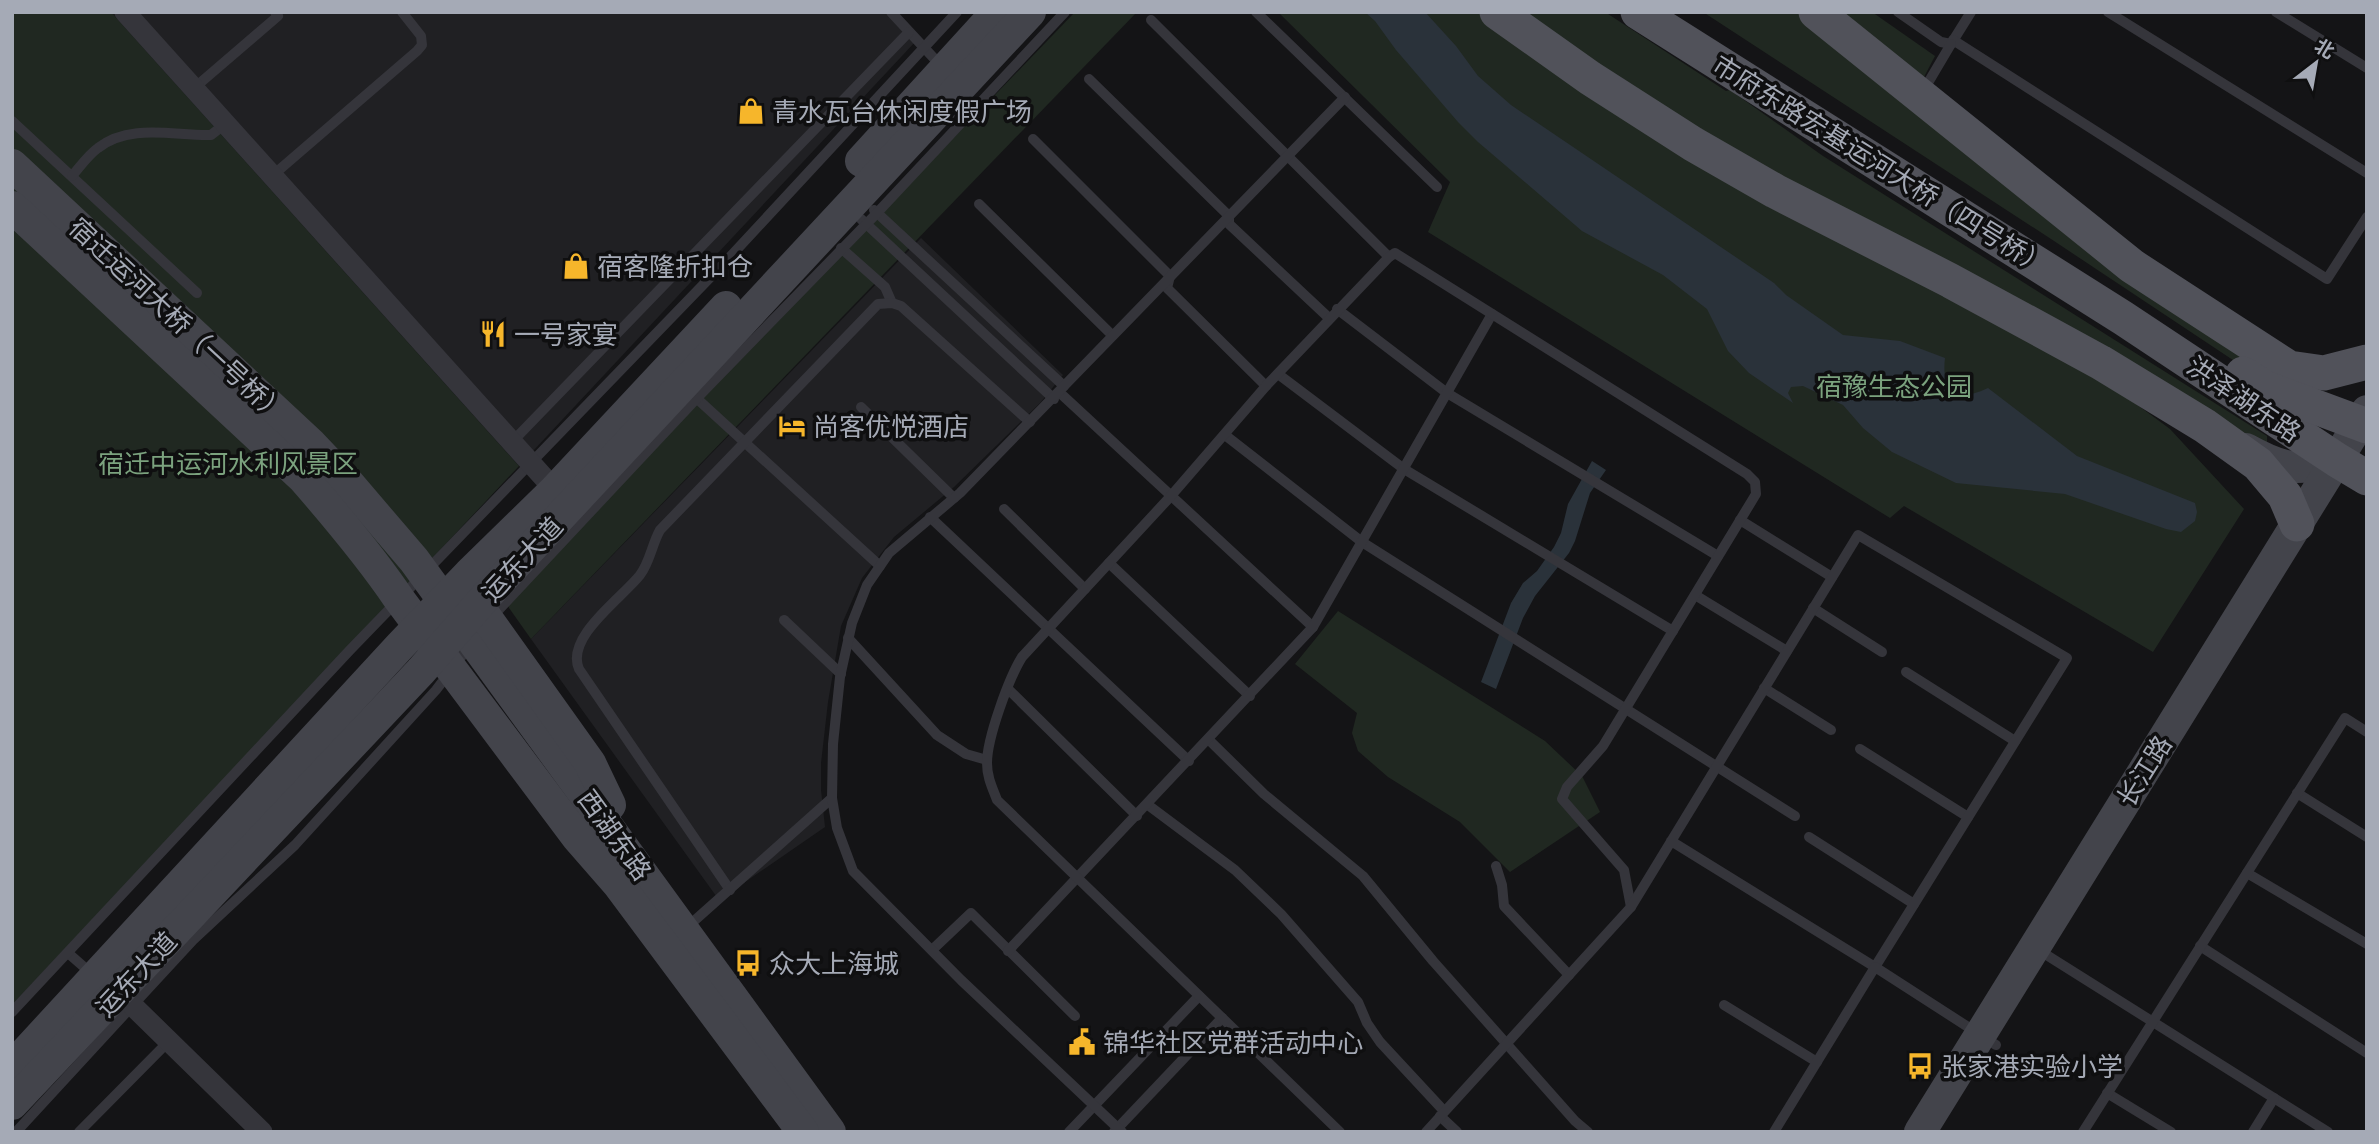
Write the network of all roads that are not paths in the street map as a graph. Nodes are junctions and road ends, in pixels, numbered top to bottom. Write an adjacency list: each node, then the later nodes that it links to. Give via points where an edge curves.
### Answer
1 (125, 12): 25 (street)
2 (402, 12): 35 (lane, via 421,36 422,45)
3 (891, 12): 19 (lane)
4 (957, 12): 21 (lane)
5 (997, 12): 23 (main road, 运东大道)
6 (1030, 12): 39 (main road, 运东大道)
7 (1065, 12): 39 (lane)
8 (1256, 12): 27 (lane)
9 (1497, 12): 60 (main road, via 1693,144 2076,349)
10 (1639, 12): 47 (main road, 市府东路宏基运河大桥（四号桥）)
11 (1681, 12): 47 (main road, 市府东路宏基运河大桥（四号桥）)
12 (1816, 12): 26 (main road)
13 (1898, 12): 20 (lane, via 1941,42)
14 (1971, 12): 20 (lane)
15 (2108, 12): 33 (lane)
16 (2276, 12): 22 (lane)
17 (279, 14): 25 (lane)
18 (1151, 20): 31 (lane)
19 (909, 32): 21 (lane); 62 (lane)
20 (1952, 42): 26 (lane); 41 (lane, via 2328,279)
21 (924, 47): 23 (lane); 65 (lane)
22 (2367, 68)
23 (945, 70): 67 (main road, 运东大道)
24 (1089, 79): 40 (lane)
25 (193, 89): 29 (street)
26 (1921, 95): 52 (main road, via 2132,266)
27 (1345, 97): 31 (lane); 36 (lane)
28 (12, 121): 34 (lane)
29 (225, 124): 34 (lane, via 211,135 138,132 118,136 98,148); 35 (street)
30 (1032, 139): 44 (lane)
31 (1288, 156): 40 (lane); 43 (lane)
32 (12, 165): 74 (main road, 宿迁运河大桥（一号桥）, via 311,444)
33 (2367, 173)
34 (72, 176): 45 (lane)
35 (272, 176): 62 (street)
36 (1437, 187)
37 (979, 204): 50 (lane)
38 (12, 207): 77 (main road, 宿迁运河大桥（一号桥）, via 303,478)
39 (862, 209): 42 (lane); 55 (main road, 运东大道); 56 (lane); 56 (lane)
40 (1229, 216): 44 (lane); 48 (lane, via 1229,223)
41 (2367, 217)
42 (841, 248): 46 (lane, via 885,287); 55 (lane)
43 (1389, 257): 48 (lane); 49 (lane, via 1395,253)
44 (1170, 276): 50 (lane); 54 (lane, via 1167,288)
45 (197, 293)
46 (892, 303): 59 (lane, via 901,306); 63 (lane, via 878,304)
47 (2123, 306): 64 (main road, 洪泽湖东路, via 2265,388 2300,403)
48 (1333, 313): 53 (lane); 57 (lane)
49 (1492, 314): 57 (lane); 72 (lane, via 1747,474 1755,482 1756,494)
50 (1112, 335): 56 (lane)
51 (2367, 362): 52 (main road, via 2324,373)
52 (2289, 368): 64 (main road)
53 (1278, 374): 54 (lane); 66 (lane)
54 (1266, 386): 61 (lane)
55 (690, 392): 63 (lane); 86 (main road, 运东大道)
56 (1059, 392): 59 (lane); 68 (lane)
57 (1447, 393): 66 (lane); 76 (lane)
58 (861, 407): 69 (lane)
59 (1030, 422): 69 (lane)
60 (2205, 426): 64 (main road, via 2287,467 2310,467); 73 (main road, via 2258,464 2285,496)
61 (1225, 435): 68 (lane); 75 (lane)
62 (512, 442): 65 (street)
63 (745, 442): 79 (lane); 122 (lane, via 660,530 640,575 597,620 577,650 576,660)
64 (2359, 445): 73 (main road, 长江路); 130 (main road, 长江路, via 2300,559)
65 (531, 463): 67 (street); 80 (lane)
66 (1404, 469): 75 (lane); 91 (lane)
67 (555, 490): 86 (main road, 运东大道)
68 (1170, 497): 78 (lane); 89 (lane)
69 (954, 498): 71 (lane)
70 (1003, 509): 82 (lane)
71 (930, 517): 79 (lane); 90 (lane)
72 (1740, 520): 76 (lane); 81 (lane)
73 (2297, 524): 130 (main road, 长江路)
74 (396, 540): 80 (main road, 西湖东路)
75 (1362, 542): 89 (lane); 101 (lane)
76 (1718, 555): 83 (lane)
77 (374, 562): 84 (main road, 西湖东路)
78 (1109, 563): 82 (lane); 100 (lane)
79 (880, 566): 92 (lane, via 867,585)
80 (424, 573): 84 (lane); 86 (main road, 西湖东路)
81 (1832, 577): 85 (lane); 105 (lane, via 1858,535 2067,658)
82 (1085, 589): 90 (lane)
83 (1695, 595): 91 (lane); 93 (lane)
84 (399, 599): 88 (main road, 西湖东路); 131 (lane)
85 (1813, 608): 93 (lane); 94 (lane)
86 (469, 618): 88 (main road, 运东大道); 95 (main road, 运东大道); 125 (main road, 西湖东路)
87 (784, 620): 97 (lane)
88 (420, 626): 95 (main road, 西湖东路); 134 (main road, 运东大道)
89 (1313, 627): 100 (lane)
90 (1049, 628): 99 (lane, via 1022,657); 108 (lane)
91 (1673, 631): 101 (lane)
92 (848, 638): 97 (lane); 107 (lane, via 937,735)
93 (1787, 651): 98 (lane)
94 (1882, 652)
95 (445, 660): 137 (lane, via 436,690 295,845 215,918); 150 (main road, 运东大道); 157 (main road, 西湖东路)
96 (1906, 672): 105 (lane)
97 (841, 674): 111 (lane)
98 (1764, 688): 102 (lane); 109 (lane)
99 (1008, 689): 107 (lane); 113 (lane)
100 (1250, 696): 104 (lane)
101 (1625, 710): 109 (lane); 124 (lane, via 1562,799 1624,870)
102 (1831, 730)
103 (2367, 732): 110 (lane, via 2345,718)
104 (1209, 740): 108 (lane); 144 (lane, via 1264,794 1363,876)
105 (2015, 741): 115 (lane)
106 (1860, 749): 115 (lane)
107 (987, 761): 121 (lane, via 988,779 997,800)
108 (1189, 761): 112 (lane)
109 (1717, 766): 114 (lane); 118 (lane)
110 (2297, 793): 117 (lane); 120 (lane)
111 (832, 799): 122 (lane); 128 (lane, via 853,871)
112 (1148, 805): 113 (lane); 152 (lane, via 1235,870 1281,914 1358,1002 1380,1042)
113 (1137, 816): 121 (lane)
114 (1795, 816)
115 (1968, 817): 123 (lane)
116 (1809, 837): 123 (lane)
117 (2367, 837)
118 (1671, 841): 124 (lane); 132 (lane)
119 (1496, 866): 133 (lane, via 1504,906)
120 (2247, 873): 126 (lane); 127 (lane)
121 (1078, 879): 129 (lane); 135 (lane)
122 (730, 890): 125 (lane)
123 (1914, 904): 132 (lane)
124 (1631, 907): 133 (lane)
125 (684, 930): 158 (main road, 西湖东路)
126 (2367, 944)
127 (2200, 946): 141 (lane); 145 (lane)
128 (932, 950): 129 (lane, via 971,914); 151 (lane)
129 (1008, 951): 139 (lane)
130 (2043, 952): 141 (lane); 142 (main road, 长江路)
131 (68, 953): 134 (lane); 138 (lane)
132 (1875, 967): 142 (lane); 146 (lane)
133 (1569, 975): 144 (lane)
134 (95, 977): 147 (main road, 运东大道)
135 (1199, 996): 140 (lane); 151 (lane)
136 (1724, 1005): 146 (lane)
137 (133, 1006): 143 (street); 154 (lane)
138 (12, 1012)
139 (1075, 1016)
140 (1223, 1018): 153 (lane); 160 (lane)
141 (2153, 1021): 148 (lane); 149 (lane)
142 (1988, 1040): 165 (main road, 长江路); 166 (main road, 长江路)
143 (169, 1041): 155 (lane); 156 (street)
144 (1506, 1044): 152 (lane); 163 (lane)
145 (2367, 1053)
146 (1817, 1062): 164 (lane)
147 (12, 1067)
148 (2107, 1093): 167 (lane); 168 (lane)
149 (2274, 1098): 169 (lane); 170 (lane)
150 (12, 1104)
151 (1095, 1105): 153 (lane); 159 (lane)
152 (1442, 1114): 161 (lane); 162 (lane)
153 (1118, 1130)
154 (16, 1132)
155 (79, 1132)
156 (262, 1132)
157 (803, 1132)
158 (830, 1132)
159 (1069, 1132)
160 (1340, 1132)
161 (1426, 1132)
162 (1457, 1132)
163 (1588, 1132)
164 (1774, 1132)
165 (1920, 1132)
166 (1942, 1132)
167 (2083, 1132)
168 (2171, 1132)
169 (2253, 1132)
170 (2328, 1132)

